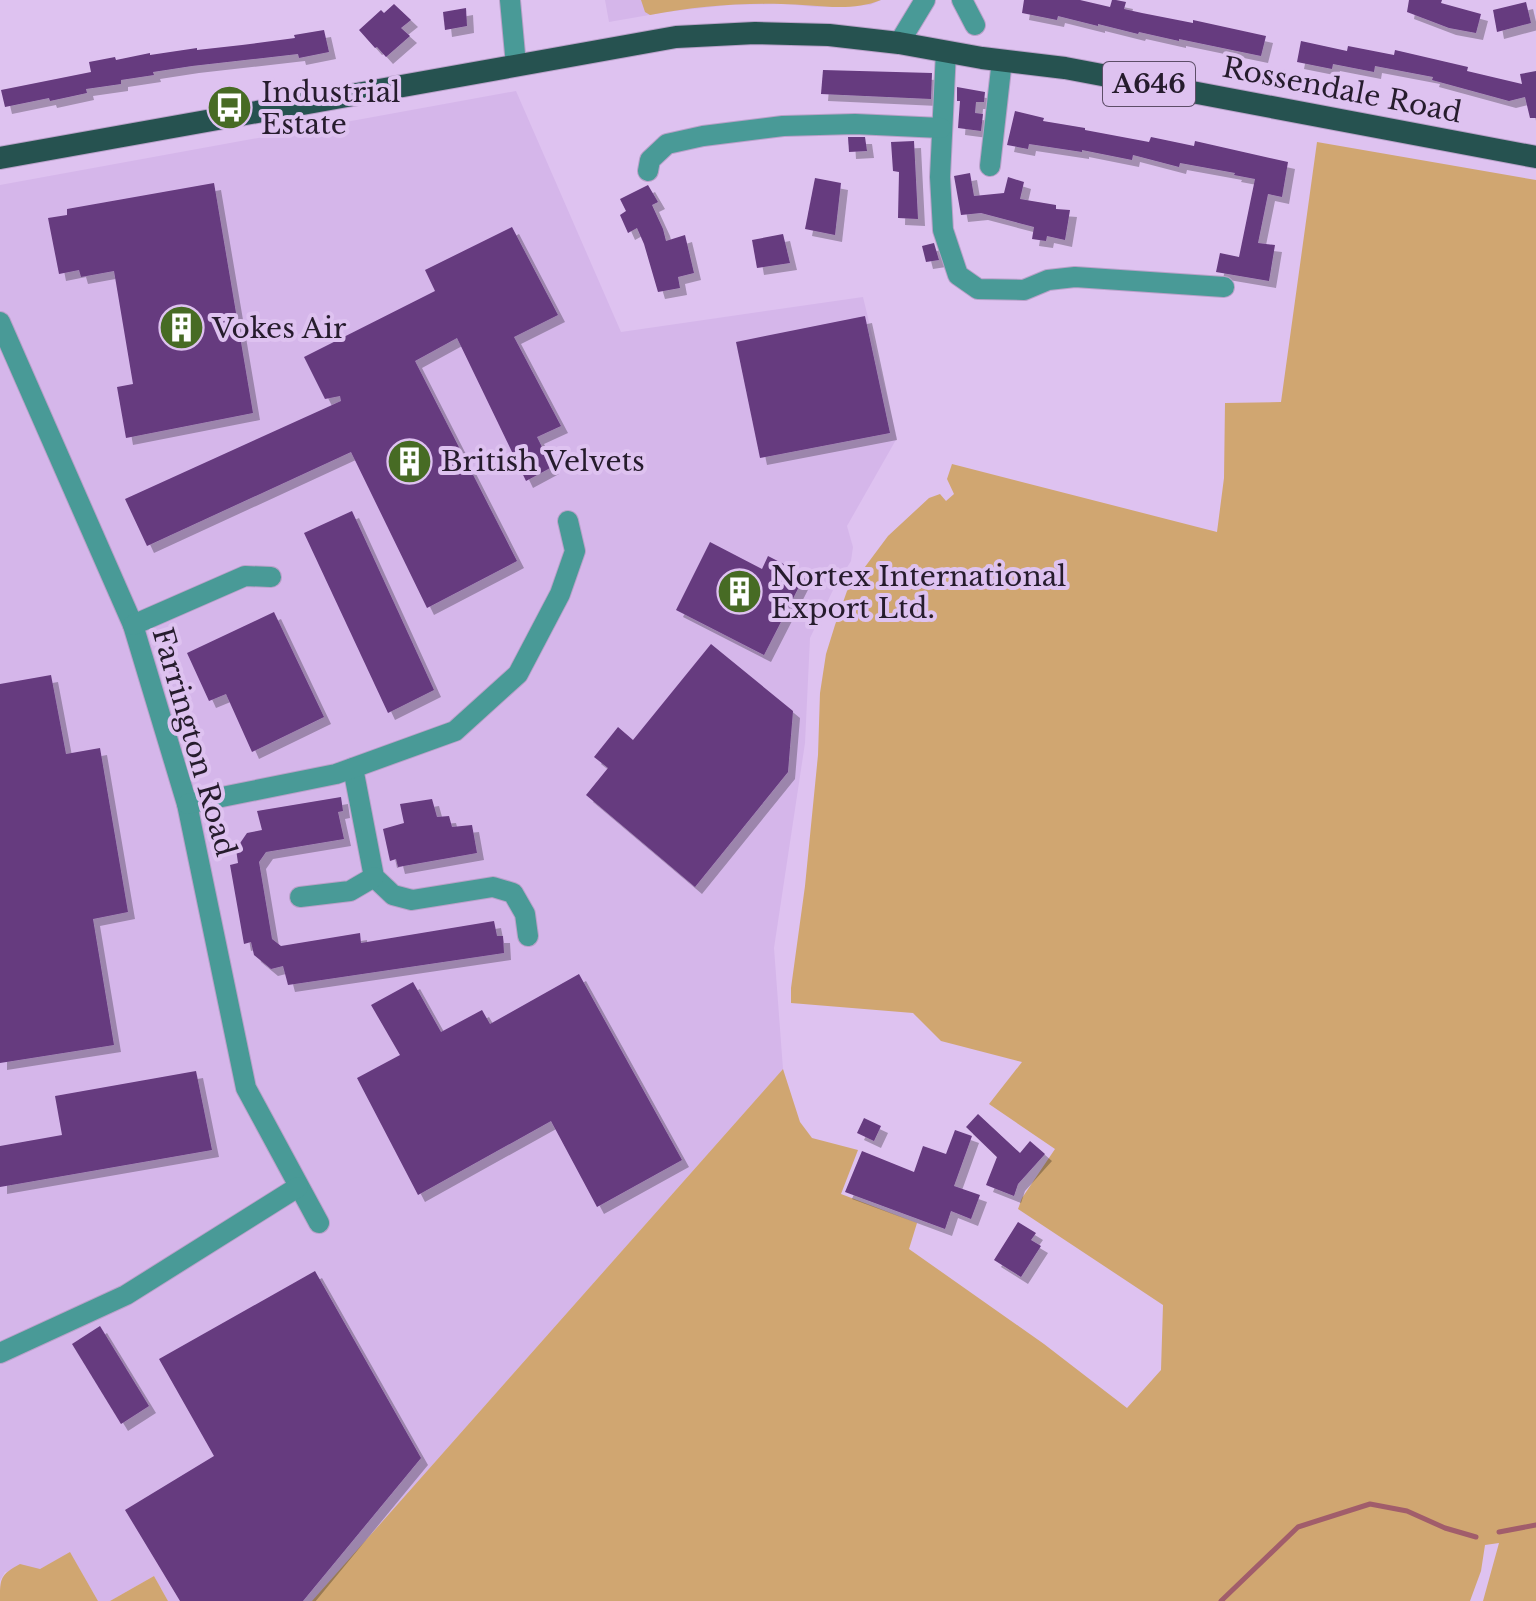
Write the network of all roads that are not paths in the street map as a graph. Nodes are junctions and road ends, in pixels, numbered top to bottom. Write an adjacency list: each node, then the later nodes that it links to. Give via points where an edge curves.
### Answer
1 (510, 0): 8 (street)
2 (925, 0): 5 (street)
3 (962, 0): 4 (street)
4 (975, 25)
5 (899, 43): 6 (highway, Rossendale Road / A646); 8 (highway, Rossendale Road / A646, via 755,33 676,37)
6 (946, 51): 7 (highway, Rossendale Road / A646); 9 (street)
7 (1002, 60): 10 (highway, Rossendale Road / A646); 12 (street)
8 (516, 65): 11 (highway, Rossendale Road / A646)
9 (941, 128): 13 (street, via 783,126 703,136 667,144 650,160); 14 (street, via 943,230 958,275 978,289 1024,290 1075,277)
10 (1536, 157)
11 (0, 158)
12 (990, 166)
13 (648, 171)
14 (1224, 287)
15 (0, 322): 18 (street, Farrington Road)
16 (568, 521): 19 (street, via 575,551 560,594 518,674 455,731)
17 (271, 577): 18 (street, via 245,576)
18 (133, 625): 20 (street, Farrington Road)
19 (353, 768): 20 (street); 21 (street)
20 (187, 804): 24 (street, Farrington Road, via 246,1088)
21 (374, 877): 22 (street, via 350,891); 23 (street, via 393,895 412,900 493,887 513,893 525,914)
22 (300, 897)
23 (528, 936)
24 (298, 1187): 25 (street, Farrington Road); 26 (street, via 126,1295)
25 (319, 1223)
26 (0, 1353)

